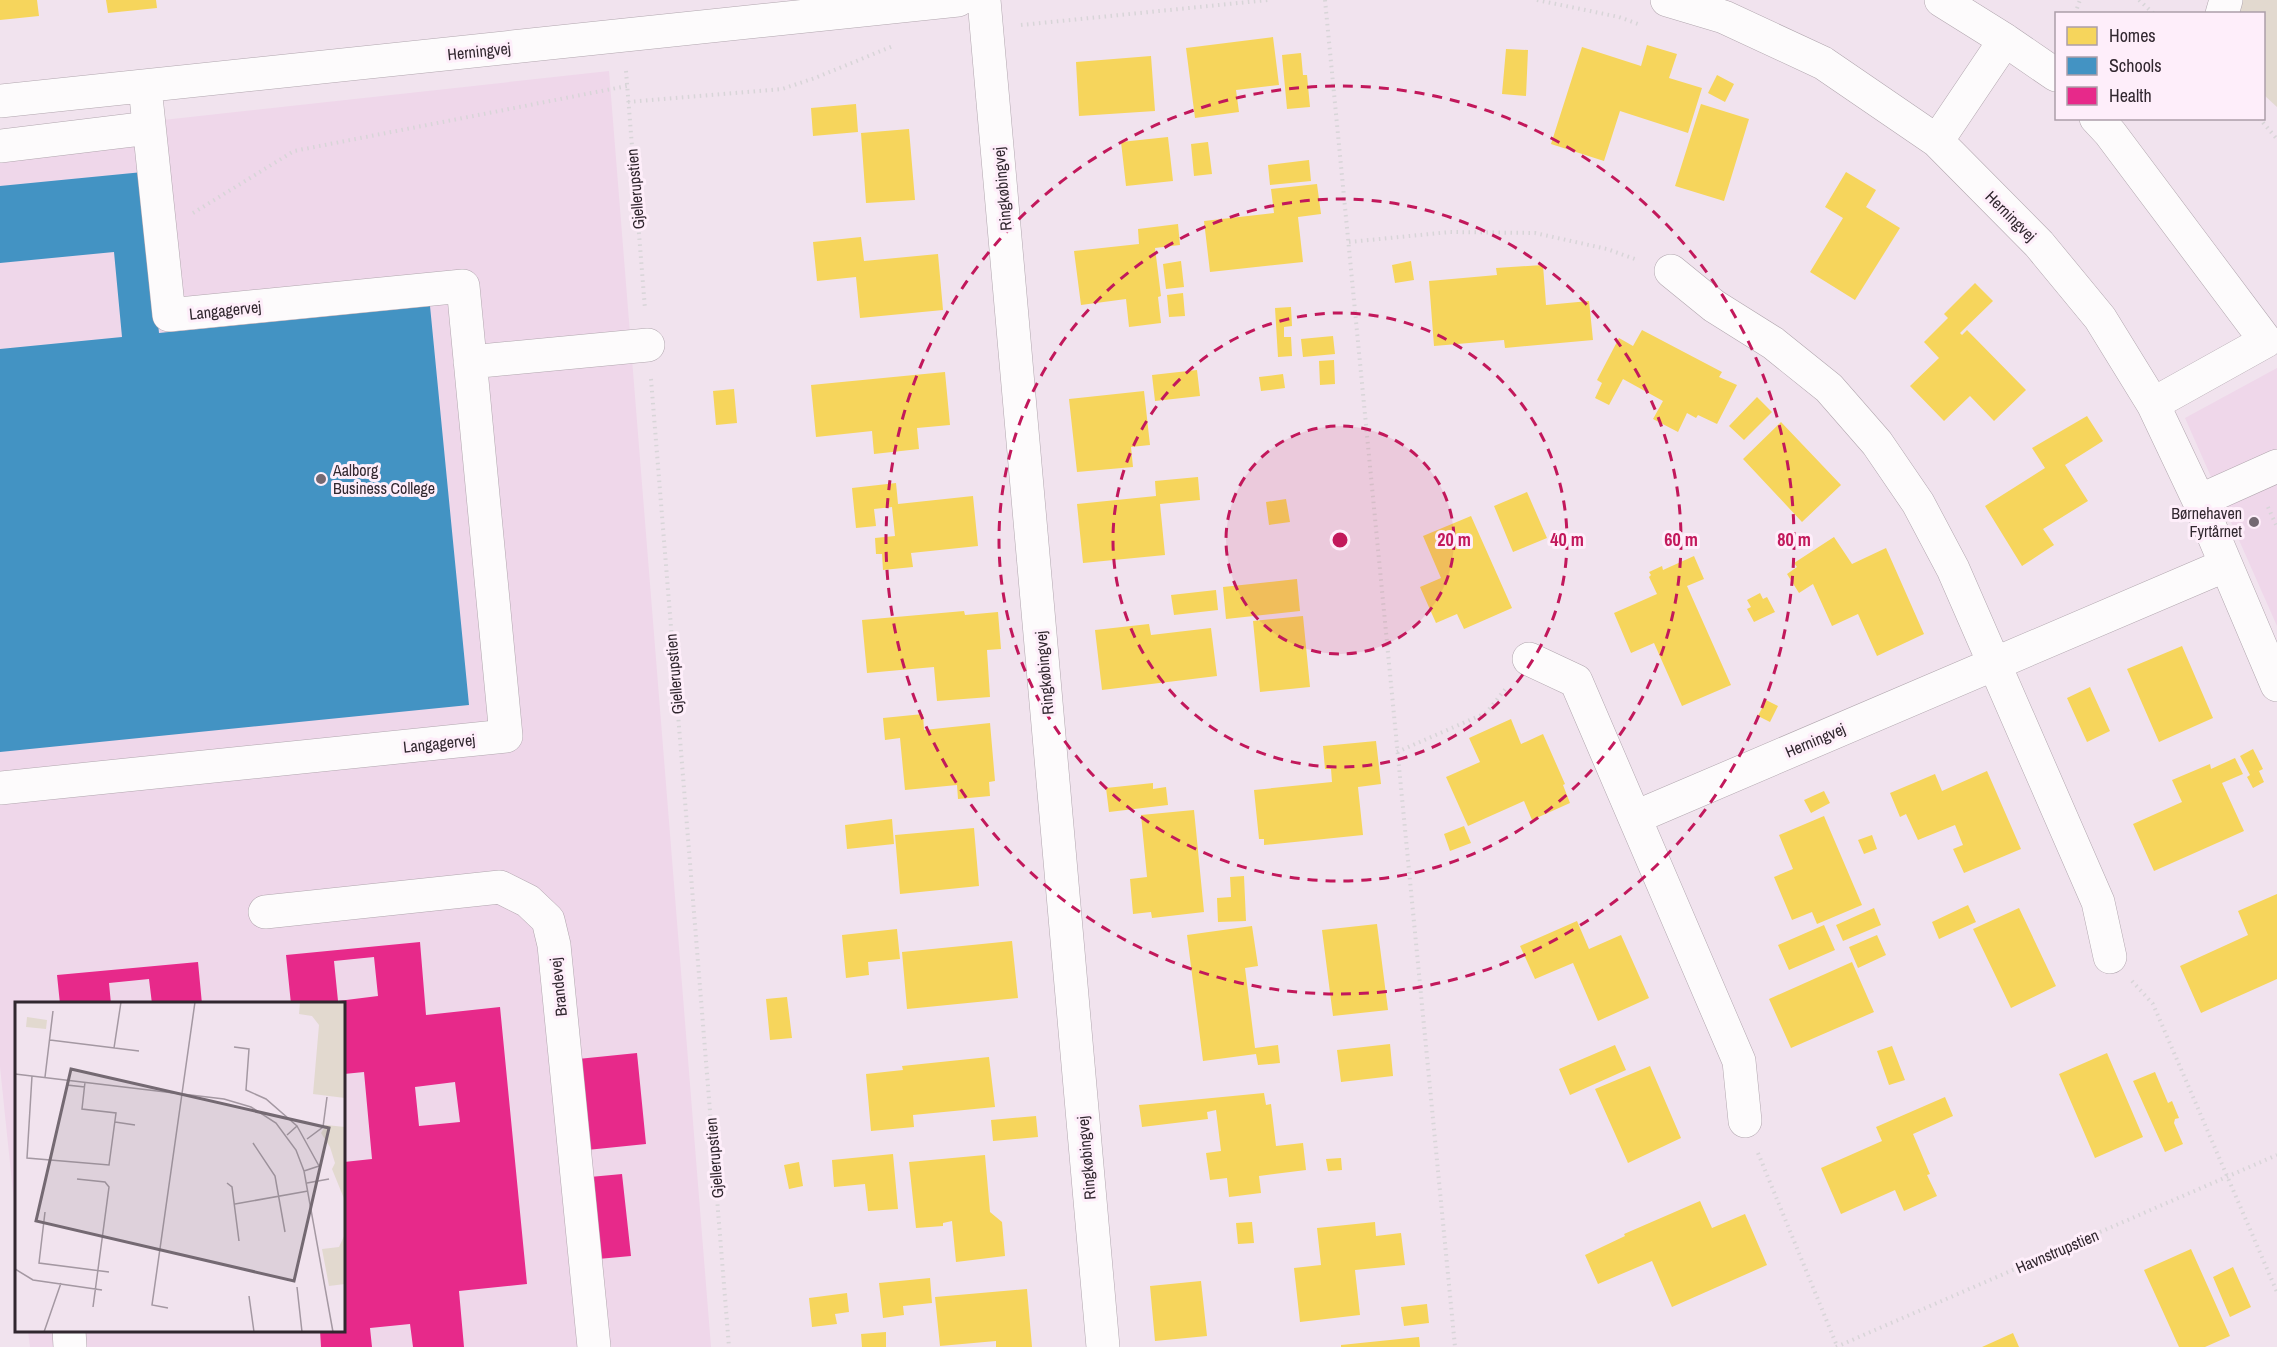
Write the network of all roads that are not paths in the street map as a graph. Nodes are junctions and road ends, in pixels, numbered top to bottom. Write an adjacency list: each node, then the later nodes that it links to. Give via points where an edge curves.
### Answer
1 (958, 0): 7 (street, Herningvej)
2 (1667, 0): 11 (street, Herningvej, via 1724,17 1823,63)
3 (1941, 0): 5 (street)
4 (986, 14): 31 (street, Ringkøbingvej)
5 (2005, 40): 6 (street); 11 (street)
6 (2055, 74)
7 (145, 87): 8 (street, Herningvej); 10 (street, Langagervej)
8 (0, 101)
9 (2111, 123): 16 (street, via 2266,341)
10 (149, 128): 12 (street); 15 (street, Langagervej, via 169,315 463,286)
11 (1937, 141): 16 (street, Herningvej, via 2046,252 2100,318)
12 (0, 146)
13 (1671, 272): 21 (street, via 1714,306 1773,343 1829,388 1877,443 1918,503 1953,569)
14 (648, 345): 15 (street)
15 (470, 363): 23 (street, Langagervej, via 506,736)
16 (2153, 404): 18 (street, Herningvej)
17 (2277, 466): 18 (street)
18 (2199, 501): 19 (street, Herningvej)
19 (2226, 565): 21 (street, Herningvej); 22 (street, Herningvej)
20 (1529, 659): 24 (street, via 1576,681)
21 (1994, 663): 24 (street, Herningvej); 26 (street, via 2098,902)
22 (2277, 685)
23 (0, 788)
24 (1636, 817): 27 (street, via 1739,1061)
25 (265, 912): 30 (street, Brandevej, via 500,887 528,901 548,920 554,945)
26 (2110, 957)
27 (1745, 1120)
28 (69, 1332): 29 (street)
29 (70, 1347)
30 (594, 1347)
31 (1103, 1347)

